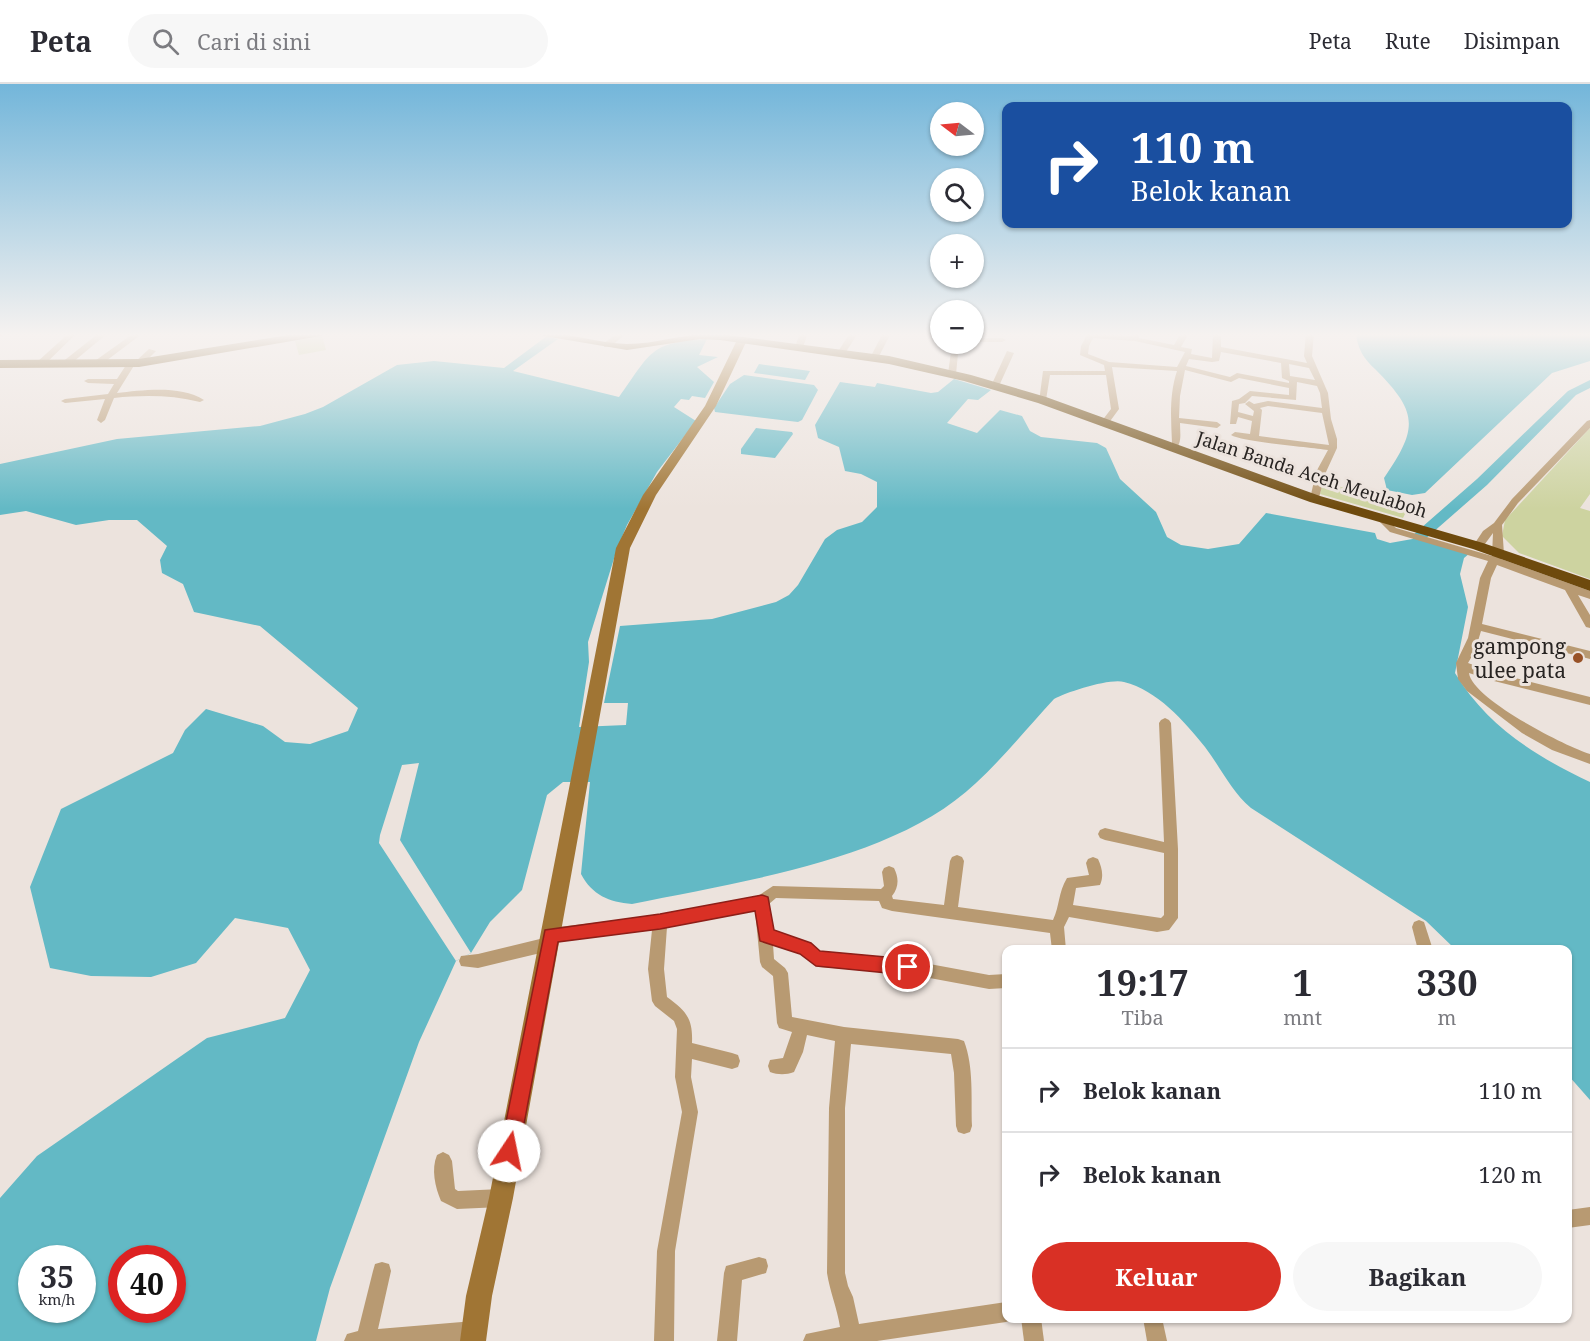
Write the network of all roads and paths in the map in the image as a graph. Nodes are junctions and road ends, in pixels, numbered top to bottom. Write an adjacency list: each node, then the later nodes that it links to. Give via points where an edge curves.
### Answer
1 (114, 392): 9 (street)
2 (717, 392): 53 (street, via 657,480 623,548)
3 (1014, 392): 11 (highway, Jalan Banda Aceh Meulaboh)
4 (1044, 392): 11 (street)
5 (1112, 392): 19 (street, via 1115,409)
6 (1177, 392): 18 (street)
7 (1293, 392): 13 (street, via 1293,398 1254,392)
8 (1322, 392): 15 (street)
9 (111, 396): 10 (street, via 162,394); 12 (street); 17 (street)
10 (200, 400)
11 (1042, 400): 19 (highway, Jalan Banda Aceh Meulaboh)
12 (65, 401)
13 (1242, 401): 14 (street); 16 (street, via 1235,403 1233,418)
14 (1256, 406): 15 (street, via 1268,403); 16 (street)
15 (1326, 411): 25 (street)
16 (1257, 418): 23 (street)
17 (101, 420)
18 (1174, 420): 21 (street); 24 (street, via 1176,442)
19 (1105, 422): 24 (highway, Jalan Banda Aceh Meulaboh)
20 (1590, 423): 27 (street)
21 (1210, 427)
22 (1235, 435): 23 (street)
23 (1254, 438): 25 (street)
24 (1172, 448): 26 (highway, Jalan Banda Aceh Meulaboh)
25 (1333, 448): 26 (street, via 1321,472)
26 (1315, 499): 28 (highway, Jalan Banda Aceh Meulaboh)
27 (1497, 525): 28 (street); 29 (street)
28 (1475, 548): 29 (highway, Jalan Banda Aceh Meulaboh)
29 (1495, 557): 30 (highway, Jalan Banda Aceh Meulaboh); 31 (street); 34 (street)
30 (1590, 586)
31 (1569, 588): 32 (street); 33 (street)
32 (1590, 595)
33 (1590, 624)
34 (1475, 626): 35 (street); 36 (street, via 1471,652)
35 (1590, 655)
36 (1462, 666): 37 (street); 39 (street, via 1464,679 1471,688 1508,717 1551,745)
37 (1590, 701)
38 (1165, 723): 41 (street)
39 (1590, 759)
40 (1105, 834): 41 (street)
41 (1171, 849): 47 (street, via 1168,922 1157,925)
42 (957, 861): 48 (street)
43 (1093, 863): 47 (street, via 1095,881 1072,882)
44 (889, 872): 45 (street, via 891,887)
45 (885, 895): 46 (street, via 779,892); 48 (street, via 892,905)
46 (762, 902): 49 (street); 52 (street)
47 (1065, 910): 50 (street)
48 (950, 912): 50 (street)
49 (660, 922): 53 (street); 60 (street, via 656,969 660,1001 680,1016 685,1029)
50 (1057, 927): 54 (street)
51 (1419, 927): 55 (street)
52 (766, 935): 57 (street, via 805,948 820,960 908,967); 58 (street, via 767,962 780,973 783,1019 787,1025)
53 (550, 939): 56 (street, via 478,961); 65 (street)
54 (1059, 945)
55 (1424, 945)
56 (466, 961)
57 (1002, 981)
58 (801, 1028): 59 (street); 62 (street, via 788,1066)
59 (844, 1035): 63 (street, via 958,1047); 73 (street, via 837,1108 836,1273)
60 (683, 1049): 61 (street); 77 (street, via 683,1077 690,1112 666,1251)
61 (732, 1061)
62 (776, 1066)
63 (964, 1126)
64 (444, 1161): 65 (street, via 447,1195 457,1200)
65 (501, 1197): 74 (street)
66 (1590, 1216): 67 (street)
67 (1572, 1218)
68 (759, 1266): 78 (street, via 733,1273)
69 (382, 1271): 75 (street)
70 (1002, 1313): 73 (street)
71 (1032, 1323): 80 (street)
72 (1153, 1323): 81 (street)
73 (850, 1334): 79 (street)
74 (474, 1336): 75 (street)
75 (366, 1340): 76 (street)
76 (354, 1341)
77 (664, 1341)
78 (727, 1341)
79 (815, 1341)
80 (1034, 1341)
81 (1157, 1341)

